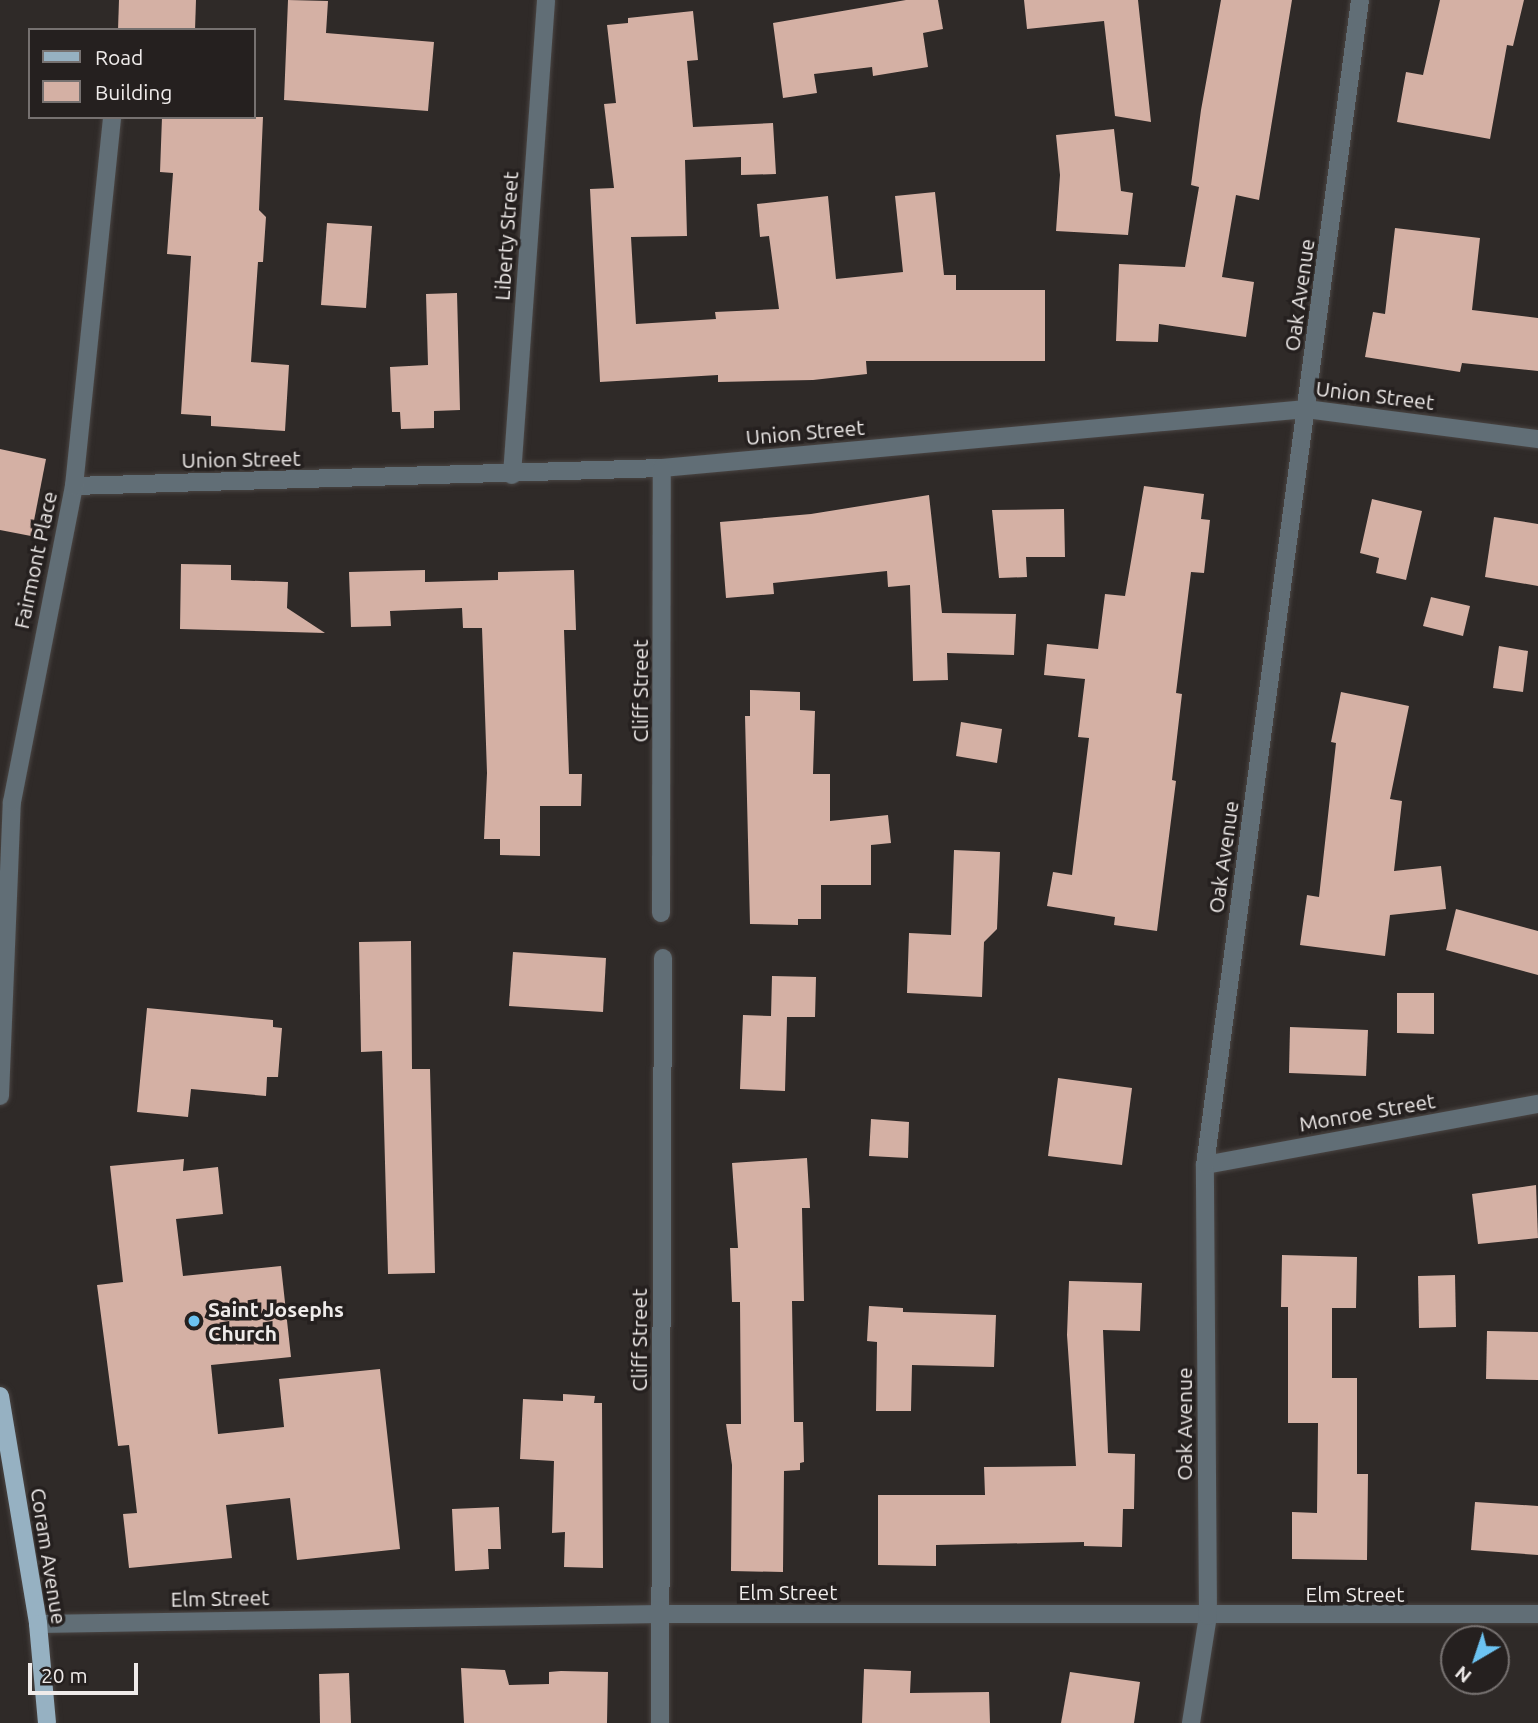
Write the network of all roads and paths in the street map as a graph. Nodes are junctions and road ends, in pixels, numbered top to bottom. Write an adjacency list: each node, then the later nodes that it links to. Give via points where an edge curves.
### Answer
1 (546, 0): 7 (street, Liberty Street)
2 (1360, 0): 4 (street, Oak Avenue)
3 (112, 119): 8 (street, Fairmont Place)
4 (1306, 409): 5 (street, Union Street); 6 (street, Union Street); 13 (street, Oak Avenue)
5 (1538, 439)
6 (662, 468): 7 (street, Union Street); 9 (street, Cliff Street)
7 (512, 475): 8 (street, Union Street)
8 (74, 486): 11 (street, Fairmont Place, via 12,802)
9 (661, 913)
10 (663, 958): 15 (street, Cliff Street)
11 (0, 1096)
12 (1538, 1104): 13 (street, Monroe Street)
13 (1205, 1165): 17 (street, Oak Avenue)
14 (0, 1396): 18 (main road, Coram Avenue)
15 (661, 1614): 17 (street, Elm Street); 18 (street, Elm Street); 20 (street, Cliff Street)
16 (1538, 1614): 17 (street, Elm Street)
17 (1208, 1616): 21 (street, Oak Avenue)
18 (38, 1624): 19 (main road, Coram Avenue)
19 (47, 1723)
20 (660, 1723)
21 (1191, 1723)

